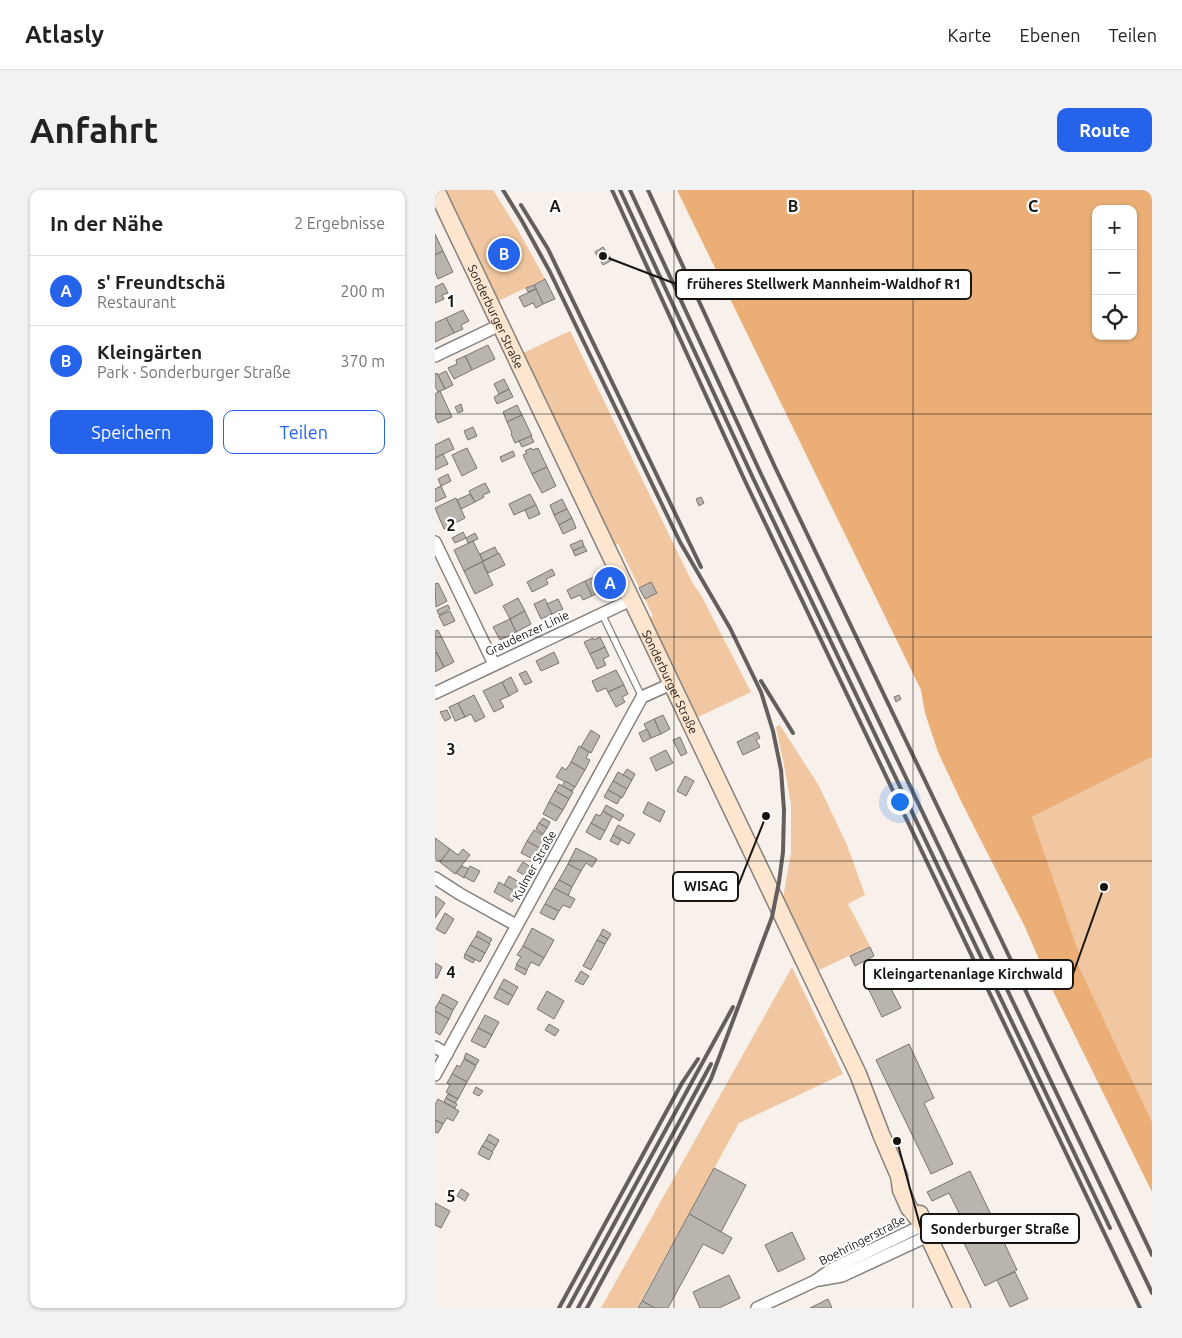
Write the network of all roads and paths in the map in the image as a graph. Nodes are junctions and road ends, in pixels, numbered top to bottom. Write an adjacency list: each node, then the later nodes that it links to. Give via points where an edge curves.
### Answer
1 (436, 190): 2 (street, Sonderburger Straße)
2 (500, 325): 3 (street); 5 (street, Sonderburger Straße)
3 (435, 356)
4 (435, 542): 7 (street)
5 (631, 600): 6 (street, Graudenzer Linie); 8 (street, Sonderburger Straße)
6 (601, 614): 7 (street, Graudenzer Linie); 10 (lane)
7 (494, 664): 9 (street, Graudenzer Linie)
8 (671, 684): 10 (street); 16 (street, Sonderburger Straße, via 858,1074 909,1208)
9 (435, 693)
10 (641, 697): 12 (street, Kulmer Straße)
11 (435, 878): 12 (street)
12 (516, 925): 14 (street, Kulmer Straße)
13 (435, 1047): 14 (street)
14 (447, 1054): 15 (street, Kulmer Straße)
15 (435, 1075)
16 (925, 1230): 17 (street, Boehringerstraße, via 832,1269 815,1281); 18 (street, Sonderburger Straße)
17 (757, 1308)
18 (962, 1308)

